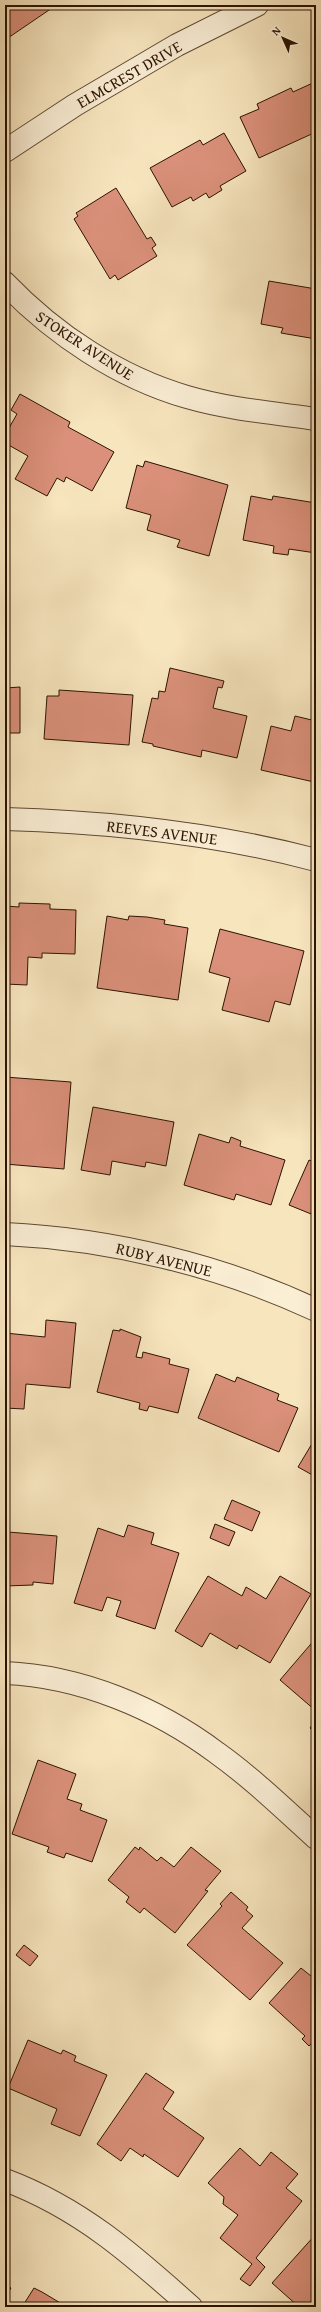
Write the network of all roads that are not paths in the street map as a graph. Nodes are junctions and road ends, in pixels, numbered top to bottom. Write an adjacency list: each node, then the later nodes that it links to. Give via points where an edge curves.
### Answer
1 (257, 5): 2 (street, ELMCREST DRIVE, via 177,44 75,105)
2 (5, 151)
3 (5, 283): 4 (street, STOKER AVENUE, via 30,310 78,344 132,377 187,397)
4 (316, 419)
5 (5, 819): 6 (street, REEVES AVENUE, via 78,821 190,833 276,849)
6 (316, 860)
7 (5, 1234): 8 (street, RUBY AVENUE, via 122,1247 271,1289)
8 (316, 1310)
9 (5, 1673): 10 (street, via 60,1680 126,1701 175,1725 217,1753)
10 (316, 1838)
11 (5, 2180): 12 (street, via 57,2204 96,2226)
12 (191, 2307)

